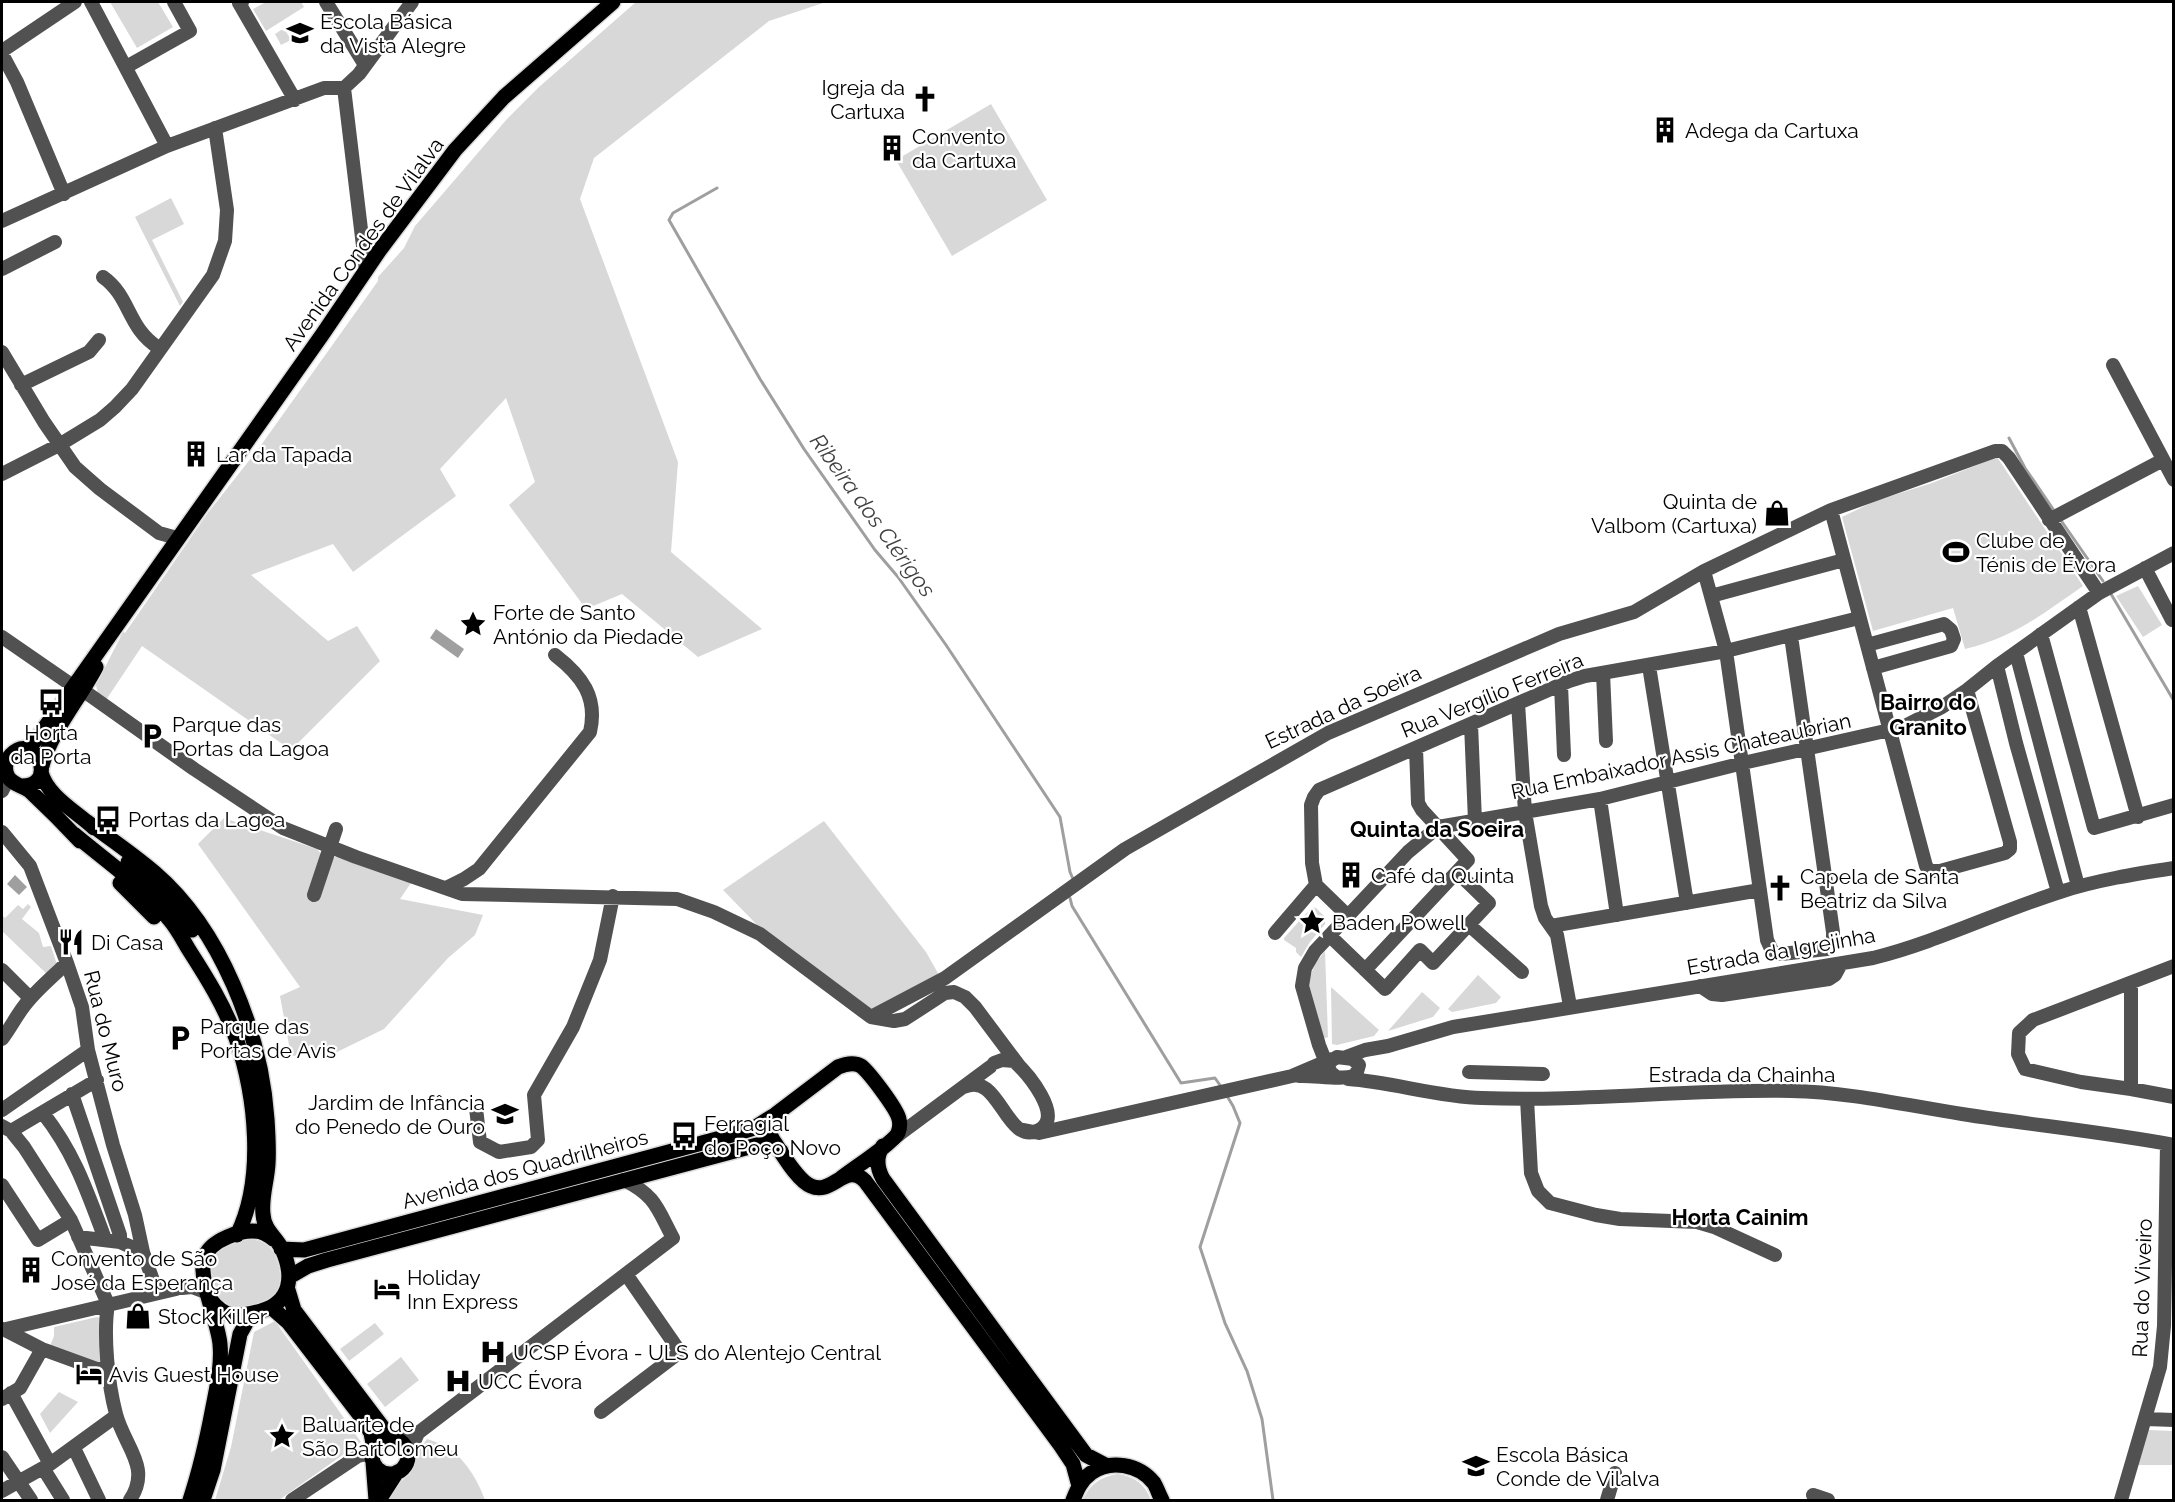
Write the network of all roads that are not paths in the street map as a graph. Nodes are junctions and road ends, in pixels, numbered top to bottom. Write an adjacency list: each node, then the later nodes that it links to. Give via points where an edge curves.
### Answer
1 (75, 2): 8 (street)
2 (91, 2): 10 (street)
3 (174, 2): 10 (street, via 190,31)
4 (242, 2): 12 (street, via 239,3)
5 (326, 2): 9 (street)
6 (412, 2): 9 (street)
7 (613, 2): 19 (main road, Avenida Condes de Vilalva, via 504,97 455,150)
8 (2, 52): 15 (street)
9 (365, 65): 11 (street)
10 (126, 68): 14 (street)
11 (344, 88): 12 (street, via 324,88); 17 (street)
12 (296, 100): 13 (street)
13 (215, 128): 14 (street); 24 (street, via 227,210 225,242 213,275)
14 (168, 146): 15 (street)
15 (64, 194): 16 (street)
16 (2, 221)
17 (362, 229): 19 (street); 21 (street)
18 (55, 242): 20 (street)
19 (379, 251): 21 (main road, Avenida Condes de Vilalva)
20 (2, 269)
21 (366, 271): 34 (main road, Avenida Condes de Vilalva)
22 (103, 277): 24 (street, via 117,289 140,332)
23 (99, 340): 27 (street, via 89,352)
24 (159, 348): 28 (street, via 115,407)
25 (2, 352): 27 (street)
26 (2113, 365): 29 (street)
27 (21, 385): 28 (street)
28 (59, 445): 30 (street); 34 (street, via 86,478)
29 (2163, 460): 31 (street); 33 (street)
30 (2, 474)
31 (2174, 480)
32 (1831, 510): 33 (street, Estrada da Soeira, via 1995,451 2009,458); 36 (street); 38 (street, Estrada da Soeira)
33 (2049, 520): 39 (street, Estrada da Soeira)
34 (173, 544): 56 (main road, Avenida Condes de Vilalva)
35 (2174, 553): 37 (street, Rua Embaixador Assis Chateaubrian)
36 (1844, 560): 40 (street); 42 (street)
37 (2145, 568): 39 (street, Rua Embaixador Assis Chateaubrian); 43 (street)
38 (1704, 571): 40 (street); 107 (street, Estrada da Soeira, via 1634,612 1559,634 1328,733 1125,849 945,978)
39 (2099, 593): 41 (street, Rua Embaixador Assis Chateaubrian)
40 (1711, 596): 48 (street)
41 (2079, 607): 44 (street, Rua Embaixador Assis Chateaubrian); 75 (street)
42 (1859, 618): 45 (street, Rua Vergílio Ferreira); 47 (street)
43 (2172, 620)
44 (2041, 634): 49 (street, Rua Embaixador Assis Chateaubrian); 75 (street, via 2094,828)
45 (1791, 636): 48 (street, Rua Vergílio Ferreira); 64 (street)
46 (2, 637): 56 (street)
47 (1867, 645): 53 (street); 53 (street, via 1944,624 1954,639 1951,646)
48 (1726, 651): 51 (street, Rua Vergílio Ferreira); 67 (street)
49 (2016, 653): 52 (street, Rua Embaixador Assis Chateaubrian); 85 (street)
50 (555, 655): 82 (street, via 575,670 589,694 594,716 590,732)
51 (1649, 666): 54 (street, Rua Vergílio Ferreira); 70 (street)
52 (1997, 666): 57 (street, Rua Embaixador Assis Chateaubrian); 88 (street)
53 (1873, 668): 60 (street)
54 (1603, 674): 55 (street, Rua Vergílio Ferreira); 61 (street)
55 (1561, 685): 58 (street, Rua Vergílio Ferreira); 66 (street)
56 (78, 689): 65 (main road, via 30,747); 68 (main road); 80 (street, via 256,812)
57 (1967, 690): 60 (street, Rua Embaixador Assis Chateaubrian, via 1925,717); 60 (street, via 2010,842 2005,853 1940,872 1930,871)
58 (1518, 703): 59 (street, Rua Vergílio Ferreira); 74 (street)
59 (1471, 724): 63 (street, Rua Vergílio Ferreira); 76 (street)
60 (1890, 731): 64 (street, Rua Embaixador Assis Chateaubrian)
61 (1606, 741)
62 (2, 747): 65 (main road)
63 (1416, 748): 77 (street, via 1418,803); 84 (street, Rua Vergílio Ferreira, via 1319,790 1311,805 1311,863)
64 (1808, 748): 67 (street, Rua Embaixador Assis Chateaubrian); 87 (street, via 1833,942 1827,949 1781,954 1772,951)
65 (20, 750): 68 (main road, via 37,755); 69 (main road, via 8,759)
66 (1564, 755)
67 (1743, 763): 70 (street, Rua Embaixador Assis Chateaubrian); 87 (street)
68 (42, 769): 69 (main road, via 31,784); 151 (main road, via 53,792 179,913 238,999 255,1043 262,1078 268,1142 263,1214 266,1228)
69 (10, 776): 71 (street); 147 (main road, via 170,919 215,992 236,1037 251,1100 252,1186)
70 (1668, 783): 72 (street, Rua Embaixador Assis Chateaubrian); 92 (street)
71 (2, 791)
72 (1600, 799): 74 (street, Rua Embaixador Assis Chateaubrian); 93 (street)
73 (2174, 805): 75 (street)
74 (1524, 812): 76 (street, Rua Embaixador Assis Chateaubrian); 96 (street, via 1541,906)
75 (2138, 817)
76 (1475, 821): 77 (street, Rua Embaixador Assis Chateaubrian)
77 (1438, 827): 83 (street, via 1468,860); 94 (street, via 1408,852)
78 (336, 829): 80 (street)
79 (2, 832): 99 (street, Rua do Muro, via 30,866)
80 (330, 847): 86 (street); 90 (street)
81 (2174, 868): 85 (street, Estrada da Igrejinha)
82 (479, 869): 86 (street); 89 (street, via 480,879)
83 (1456, 872): 95 (street, via 1489,903); 102 (street)
84 (1316, 885): 94 (street); 97 (street)
85 (2078, 886): 88 (street, Estrada da Igrejinha)
86 (446, 888): 89 (street, via 462,894)
87 (1760, 890): 92 (street)
88 (2058, 892): 106 (street, Estrada da Igrejinha, via 1910,948 1841,964)
89 (495, 894): 91 (street)
90 (314, 895)
91 (613, 896): 107 (street, via 677,899 714,912 760,934); 129 (street, via 600,960 573,1027 534,1095 538,1140 531,1147 499,1152 480,1142)
92 (1687, 903): 93 (street)
93 (1617, 915): 96 (street)
94 (1348, 916): 98 (street)
95 (1469, 925): 102 (street, via 1433,963 1420,950 1385,989); 103 (street)
96 (1551, 926): 106 (street, via 1560,947)
97 (1275, 933)
98 (1330, 936): 102 (street); 114 (street, via 1305,968 1302,986)
99 (67, 963): 105 (street); 111 (street, Rua do Muro, via 82,1006)
100 (2174, 966): 104 (street)
101 (2, 970): 105 (street)
102 (1365, 970)
103 (1522, 972)
104 (2131, 982): 122 (street); 122 (street, via 2033,1020 2019,1033 2018,1054 2025,1069)
105 (30, 998): 109 (street)
106 (1570, 1006): 110 (street, Estrada da Igrejinha, via 1453,1027)
107 (871, 1017): 108 (street, via 894,1022 905,1019 945,993 954,992 975,1007)
108 (998, 1037): 112 (street, via 1002,1051); 113 (street)
109 (2, 1039)
110 (1388, 1046): 114 (street, via 1365,1050); 115 (street)
111 (88, 1050): 119 (street, Rua do Muro); 131 (street)
112 (992, 1065): 113 (street, via 1012,1060); 121 (street); 123 (street, via 986,1079)
113 (1020, 1067): 128 (street)
114 (1336, 1067): 115 (street, via 1356,1075); 120 (street); 135 (street)
115 (1359, 1067): 120 (street)
116 (1469, 1072): 118 (street)
117 (1543, 1074): 118 (street)
118 (1508, 1075): 126 (street)
119 (97, 1080): 124 (street); 152 (street, Rua do Muro)
120 (1380, 1081): 126 (street, Estrada da Chainha, via 1452,1096)
121 (964, 1086): 123 (street, via 980,1084); 134 (street)
122 (2131, 1089): 125 (street)
123 (990, 1092): 137 (street, via 1014,1124)
124 (72, 1094): 132 (street); 150 (street)
125 (2174, 1097)
126 (1508, 1099): 127 (street, Estrada da Chainha)
127 (1527, 1099): 139 (street, Estrada da Chainha, via 1791,1091 1834,1094); 153 (street, via 1531,1173 1538,1191 1550,1203 1620,1219 1697,1222)
128 (1046, 1102): 135 (street, via 1058,1120); 137 (street, via 1049,1115 1045,1125 1037,1131)
129 (476, 1108)
130 (894, 1109): 133 (main road, via 865,1070 852,1064 838,1067); 134 (street, via 908,1119); 138 (main road, via 899,1128)
131 (2, 1110)
132 (43, 1113): 136 (street); 149 (street, via 75,1161)
133 (776, 1114): 140 (main road, via 769,1129); 151 (main road, Avenida dos Quadrilheiros, via 748,1131 304,1250)
134 (926, 1114): 138 (street)
135 (1074, 1124): 137 (street, via 1039,1133)
136 (5, 1130): 146 (street, via 24,1147)
137 (1024, 1130)
138 (888, 1142): 143 (main road); 177 (main road, via 879,1152 883,1179 1086,1455)
139 (2170, 1144): 163 (street, Rua do Viveiro, via 2164,1326)
140 (782, 1152): 141 (main road, Avenida dos Quadrilheiros, via 762,1144); 143 (main road, via 809,1186 818,1188)
141 (657, 1172): 142 (main road, Avenida dos Quadrilheiros); 145 (street)
142 (624, 1180): 145 (street); 155 (main road, Avenida dos Quadrilheiros, via 308,1266)
143 (835, 1182): 182 (main road, via 851,1174 866,1181 1061,1446 1073,1464)
144 (2, 1185): 146 (street, via 38,1240)
145 (651, 1196): 154 (street, via 673,1238)
146 (70, 1220): 148 (street)
147 (237, 1235): 151 (main road, via 263,1233); 157 (main road, via 220,1240 204,1258 202,1270)
148 (78, 1237): 149 (street); 158 (street)
149 (105, 1239): 150 (street)
150 (120, 1242): 152 (street)
151 (278, 1244): 155 (main road)
152 (143, 1252): 156 (street, Rua do Muro)
153 (1775, 1255)
154 (626, 1274): 166 (street, via 680,1352); 170 (street)
155 (288, 1283): 159 (main road, via 282,1300); 171 (main road, via 294,1310)
156 (158, 1292): 157 (street, via 192,1287); 158 (street)
157 (209, 1296): 160 (main road, via 217,1309 228,1315); 188 (main road, via 220,1342 220,1368 202,1466)
158 (108, 1304): 161 (street); 164 (street, via 105,1326)
159 (272, 1308): 160 (main road); 173 (main road, via 288,1322 362,1418 371,1433)
160 (251, 1314): 189 (main road, via 240,1334 213,1470)
161 (4, 1329): 162 (street)
162 (42, 1349): 164 (street, via 97,1369); 165 (street, via 20,1388)
163 (2167, 1367): 168 (street, Rua do Viveiro)
164 (109, 1368): 167 (street)
165 (7, 1396): 176 (street)
166 (601, 1412)
167 (116, 1416): 172 (street); 187 (street, via 136,1459 139,1481)
168 (2146, 1419): 169 (street); 195 (street, Rua do Viveiro)
169 (2174, 1420)
170 (418, 1433): 171 (street); 174 (street)
171 (394, 1438): 173 (main road, via 383,1439); 174 (main road, via 403,1443)
172 (74, 1448): 176 (street); 186 (street)
173 (373, 1454): 178 (main road, via 383,1472); 190 (street, via 358,1456); 191 (main road)
174 (408, 1456): 178 (main road, via 403,1469)
175 (2, 1457): 180 (street)
176 (47, 1466): 180 (street); 185 (street)
177 (1107, 1466): 182 (main road, via 1091,1473); 192 (main road, via 1125,1465 1141,1472 1154,1484)
178 (397, 1472): 191 (main road)
179 (1615, 1473): 193 (street)
180 (19, 1482): 181 (street); 184 (street)
181 (2, 1491)
182 (1076, 1493)
183 (1813, 1495): 194 (street)
184 (31, 1500)
185 (63, 1500)
186 (99, 1500)
187 (130, 1500)
188 (190, 1500)
189 (203, 1500)
190 (292, 1500)
191 (378, 1500)
192 (1161, 1500)
193 (1607, 1500)
194 (1828, 1500)
195 (2121, 1500)

